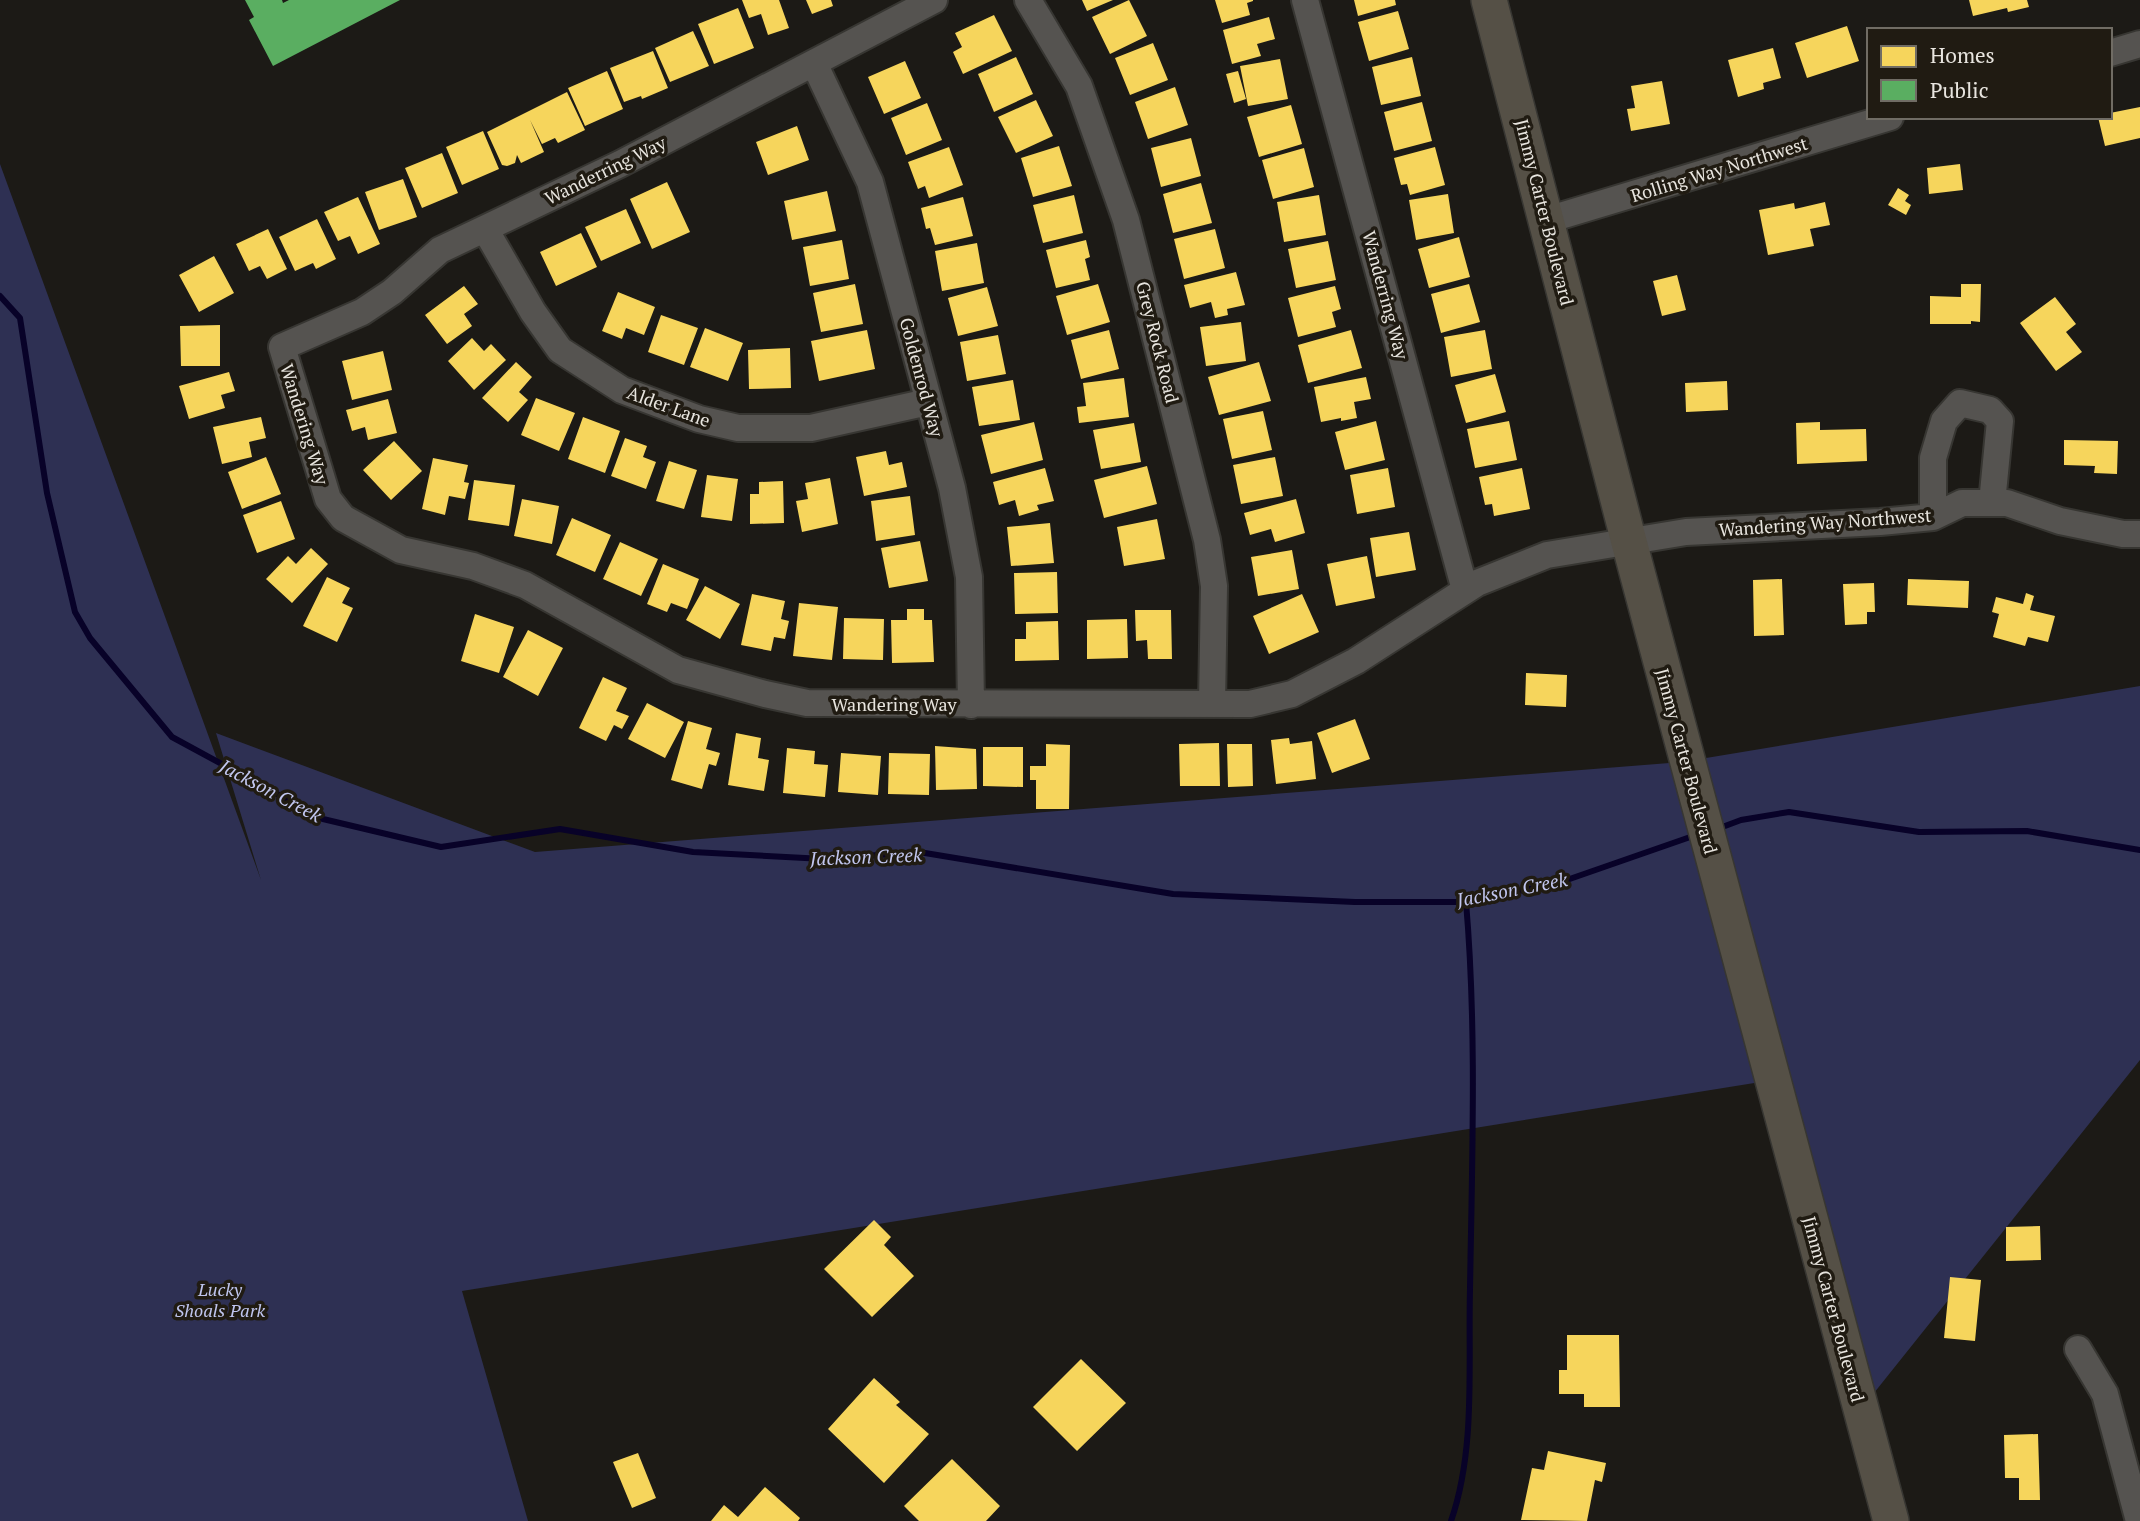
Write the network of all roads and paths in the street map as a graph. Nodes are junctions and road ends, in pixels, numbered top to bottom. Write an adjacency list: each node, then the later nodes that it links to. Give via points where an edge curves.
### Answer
1 (934, 0): 7 (street, Wanderring Way)
2 (1028, 0): 18 (street, Grey Rock Road, via 1079,86 1130,233 1207,540 1214,586)
3 (1306, 0): 17 (street, Wanderring Way)
4 (1489, 0): 9 (main road, Jimmy Carter Boulevard)
5 (2140, 44): 6 (street)
6 (2112, 52)
7 (814, 63): 10 (street, Wanderring Way); 12 (street, Goldenrod Way, via 870,182)
8 (1883, 119): 9 (street, Rolling Way Northwest)
9 (1547, 220): 16 (main road, Jimmy Carter Boulevard)
10 (485, 229): 11 (street, Wanderring Way, via 440,250 362,312); 12 (street, Alder Lane, via 560,350 622,390 699,419 738,428 811,428)
11 (282, 347): 19 (street, Wandering Way, via 328,499 343,518 401,550 474,566 525,585 678,670 765,694 807,704)
12 (928, 401): 19 (street, Goldenrod Way, via 952,488 969,577)
13 (1992, 503): 14 (street, Wandering Way Northwest, via 1962,503); 14 (street, via 2000,421 1990,410 1960,403 1944,421 1933,458); 15 (street, Wandering Way Northwest, via 2007,503 2060,521)
14 (1933, 517): 16 (street, Wandering Way Northwest, via 1686,532)
15 (2140, 534)
16 (1629, 542): 17 (street, Wandering Way, via 1546,555); 21 (main road, Jimmy Carter Boulevard)
17 (1465, 590): 18 (street, Wandering Way, via 1356,661 1292,694 1250,704)
18 (1212, 704): 19 (street, Wandering Way)
19 (971, 705)
20 (2078, 1349): 22 (street, via 2105,1394)
21 (1891, 1521)
22 (2139, 1521)

